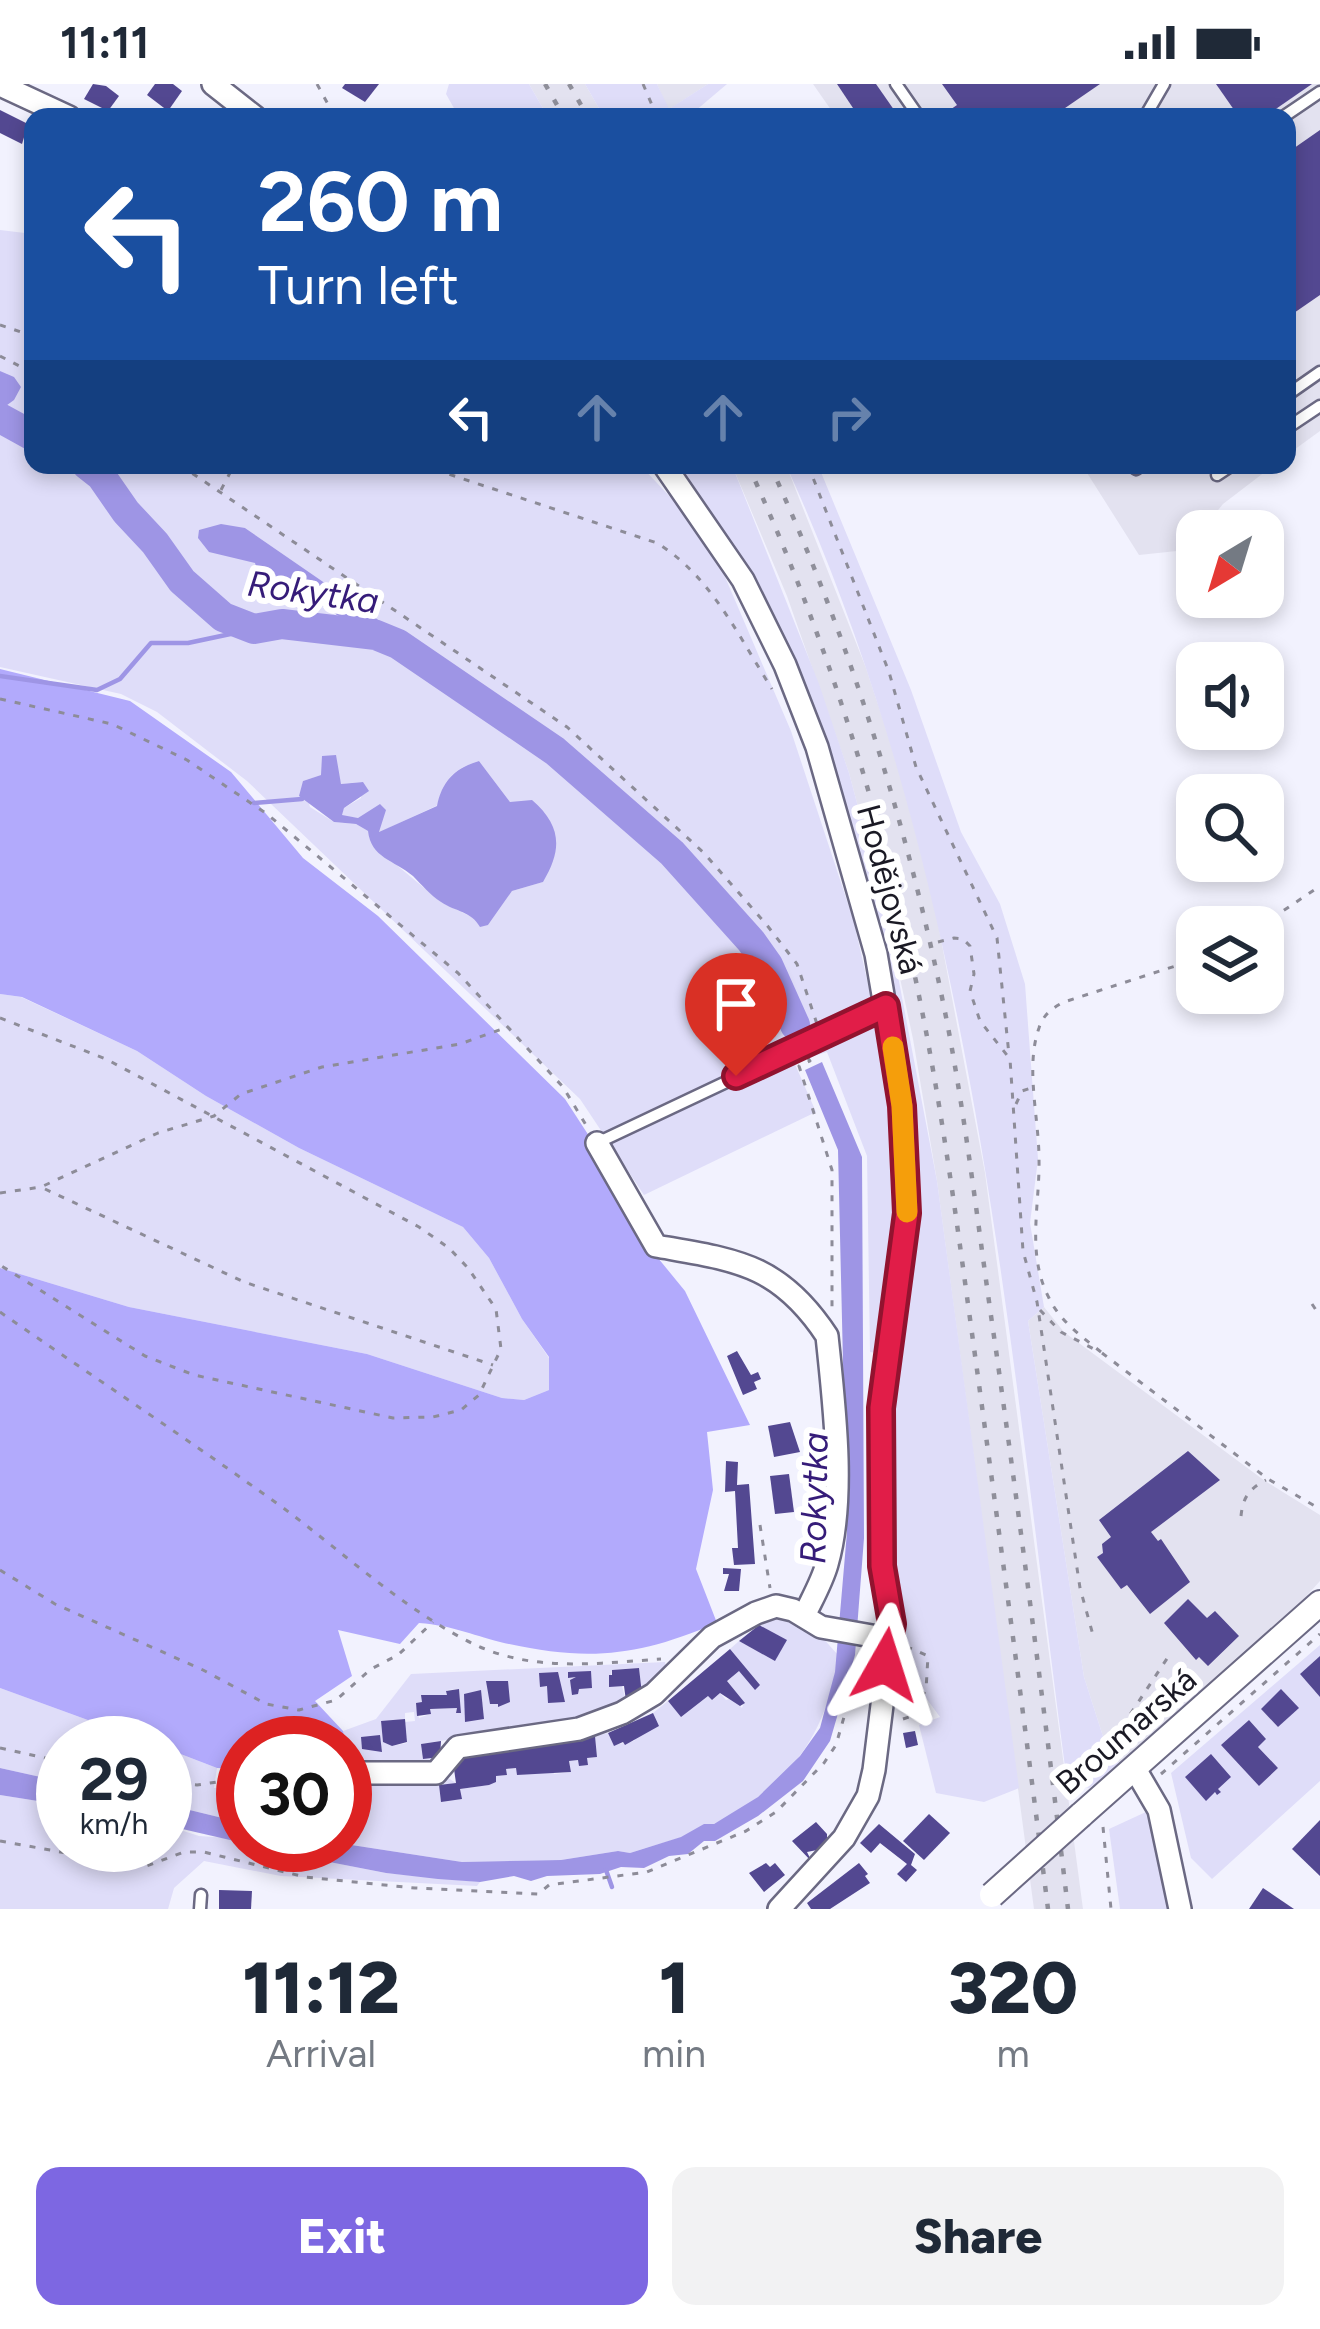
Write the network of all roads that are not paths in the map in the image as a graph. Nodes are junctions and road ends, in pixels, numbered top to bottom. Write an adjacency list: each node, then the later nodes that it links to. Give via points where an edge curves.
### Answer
1 (213, 84): 4 (street)
2 (0, 85): 3 (street)
3 (50, 108)
4 (244, 108)
5 (670, 474): 6 (street, Hodějovská, via 743,580 785,665 817,747)
6 (886, 1006): 7 (lane); 10 (street, Hodějovská, via 907,1213 881,1408)
7 (597, 1143): 9 (street, via 656,1246 747,1262 790,1292 826,1336 834,1526 826,1569)
8 (1320, 1603): 12 (street, Broumarská)
9 (804, 1616): 10 (street); 11 (street, via 776,1606 712,1637 654,1694 595,1724 458,1747 427,1774)
10 (889, 1640): 16 (street, Hodějovská, via 868,1796 844,1838)
11 (372, 1773)
12 (1140, 1778): 14 (street, Broumarská, bridge); 17 (street, via 1160,1810)
13 (201, 1895): 15 (lane)
14 (984, 1902)
15 (200, 1909)
16 (779, 1909)
17 (1180, 1909)

